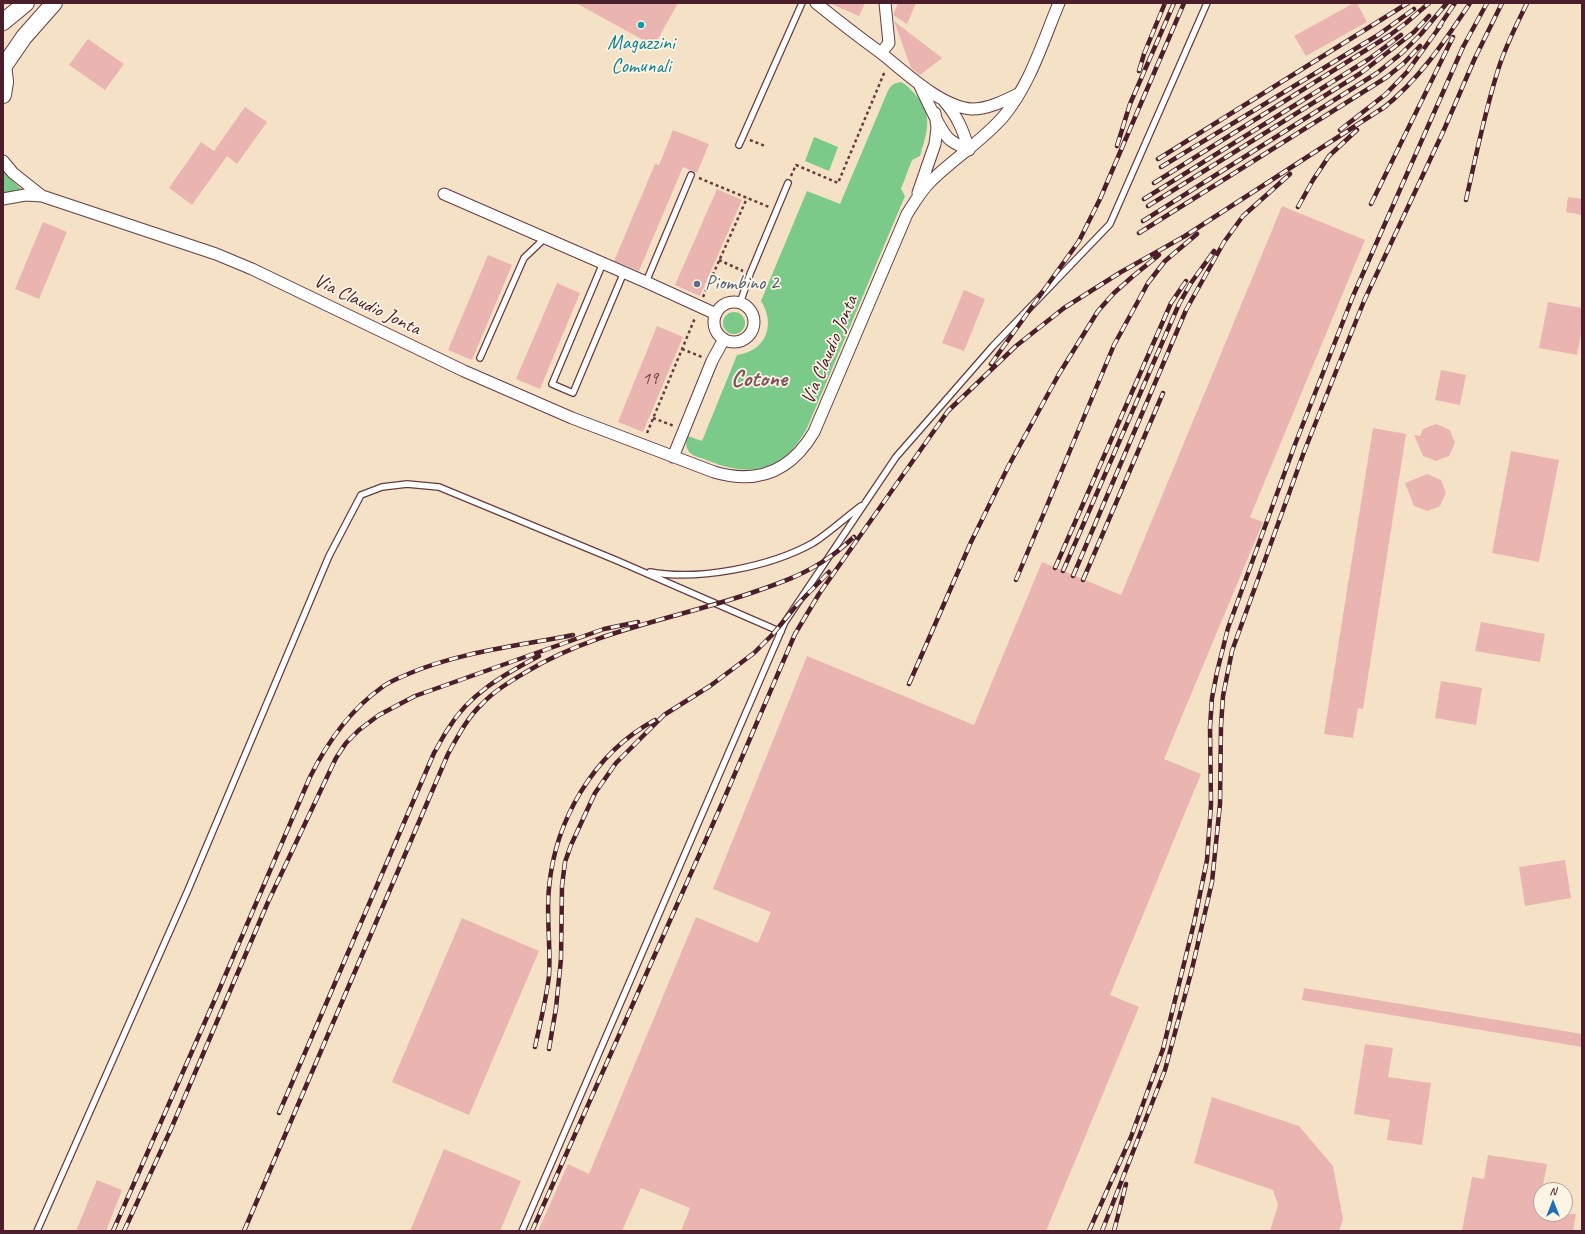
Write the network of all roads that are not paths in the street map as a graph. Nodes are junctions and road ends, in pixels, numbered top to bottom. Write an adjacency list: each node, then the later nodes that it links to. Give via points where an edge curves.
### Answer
1 (26, 3): 8 (main road)
2 (54, 3): 10 (main road, via 24,37)
3 (802, 3): 16 (lane)
4 (816, 3): 9 (street)
5 (885, 3): 9 (street, via 889,43)
6 (1059, 3): 12 (street, Via Claudio Jonta, via 1027,79)
7 (1207, 3): 34 (lane, via 1110,224 993,346 896,457)
8 (3, 22)
9 (881, 53): 11 (street)
10 (4, 65): 13 (main road)
11 (919, 84): 14 (street); 15 (street)
12 (1018, 94): 14 (street, via 986,107 972,109); 17 (street, Via Claudio Jonta, via 1003,117)
13 (3, 95)
14 (942, 99): 17 (street, via 962,126)
15 (935, 114): 17 (street, via 949,138); 24 (street, via 935,144)
16 (739, 145)
17 (969, 150): 24 (street, Via Claudio Jonta, via 929,183)
18 (3, 161): 22 (street, Via Claudio Jonta, via 13,173)
19 (691, 175): 28 (lane)
20 (788, 183): 29 (lane)
21 (444, 194): 25 (street)
22 (42, 196): 23 (street, Via Claudio Jonta, via 25,195); 33 (street, Via Claudio Jonta, via 216,254 464,371 572,418)
23 (3, 199)
24 (916, 199): 33 (street, Via Claudio Jonta, via 907,214 814,432 797,456 772,472 742,478 714,472)
25 (545, 238): 26 (street); 32 (lane, via 524,258)
26 (603, 263): 27 (street); 27 (lane, via 552,384 573,393)
27 (624, 272): 28 (street)
28 (646, 282): 30 (street)
29 (740, 303): 30 (street, via 726,304); 31 (street, via 752,312 754,327 751,334 738,342)
30 (716, 314): 31 (street, via 715,328)
31 (724, 339): 33 (street, via 712,361)
32 (480, 358)
33 (673, 457)
34 (865, 503): 35 (lane, via 813,542 774,560 714,573 664,575); 36 (lane, via 785,622)
35 (638, 570): 36 (lane); 37 (lane, via 439,487 407,484 382,487 360,495 329,556 188,890)
36 (781, 632): 38 (lane)
37 (37, 1231)
38 (522, 1231)

